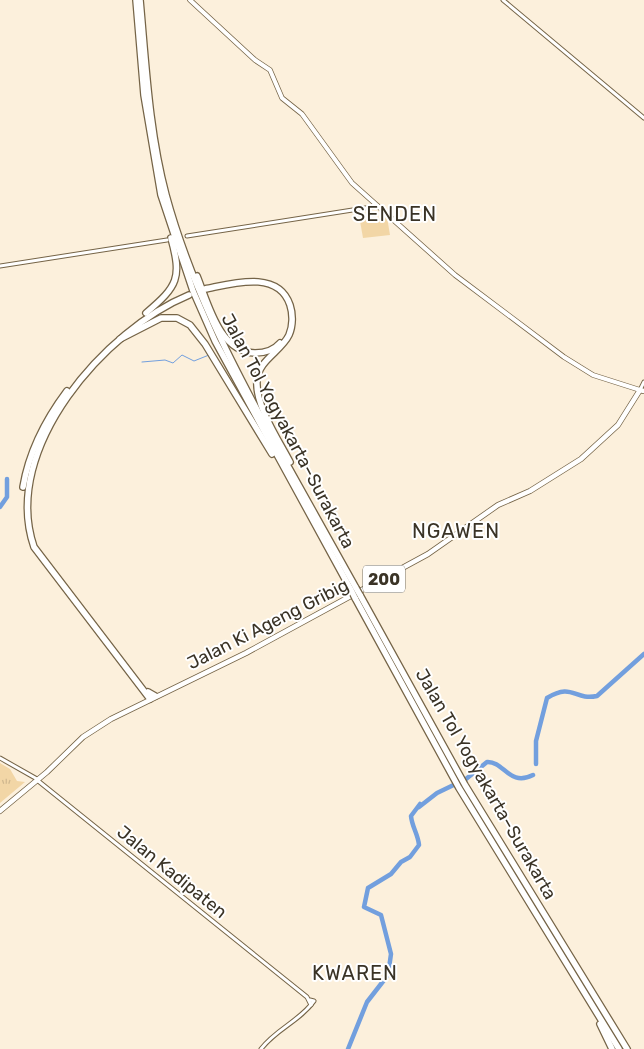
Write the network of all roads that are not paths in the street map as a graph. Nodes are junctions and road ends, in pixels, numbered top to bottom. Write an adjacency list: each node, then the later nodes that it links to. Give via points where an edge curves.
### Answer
1 (136, 0): 6 (highway, Jalan Tol Yogyakarta–Surakarta)
2 (140, 0): 6 (highway, Jalan Tol Yogyakarta–Surakarta)
3 (190, 0): 9 (main road, via 272,74 282,98 299,111 352,183)
4 (503, 0): 5 (street)
5 (644, 118)
6 (152, 131): 7 (highway, Jalan Tol Yogyakarta–Surakarta)
7 (154, 147): 8 (highway, Jalan Tol Yogyakarta–Surakarta); 10 (highway, Jalan Tol Yogyakarta–Surakarta)
8 (160, 195): 15 (highway, via 176,254 177,277 168,294); 20 (highway, Jalan Tol Yogyakarta–Surakarta, via 193,290 215,341)
9 (378, 206): 11 (street); 17 (main road, via 457,276 554,350 598,377)
10 (176, 226): 21 (highway, Jalan Tol Yogyakarta–Surakarta, via 219,337); 21 (highway, via 218,326 231,345 252,353 277,346 287,332 284,299 274,290 248,284 205,291 247,281 262,282 287,297 292,316 290,334 261,368 256,387 262,406)
11 (187, 236)
12 (167, 240): 13 (street)
13 (0, 266)
14 (190, 296): 15 (highway)
15 (119, 338): 18 (highway, via 90,360 47,410 24,462); 20 (highway, via 161,318 177,318 190,325 205,344); 23 (highway, via 72,384 51,414 27,468 22,492 23,511 36,543)
16 (644, 382): 17 (street)
17 (642, 391): 23 (main road, Jalan Ki Ageng Gribig / 200, via 618,425 581,459 530,491 498,505 428,554 246,653)
18 (18, 494)
19 (20, 512): 23 (highway, via 24,529 34,547)
20 (309, 514): 22 (highway, Jalan Tol Yogyakarta–Surakarta)
21 (329, 541): 22 (highway, Jalan Tol Yogyakarta–Surakarta)
22 (354, 589): 26 (highway, Jalan Tol Yogyakarta–Surakarta, bridge)
23 (149, 696): 25 (main road, Jalan Ki Ageng Gribig / 200, via 83,737)
24 (0, 758): 25 (street, Jalan Kadipaten)
25 (36, 779): 27 (main road, Jalan Ki Ageng Gribig / 200); 29 (street, Jalan Kadipaten, via 312,1000 311,1005)
26 (462, 787): 28 (highway, Jalan Tol Yogyakarta–Surakarta); 32 (highway, Jalan Tol Yogyakarta–Surakarta)
27 (0, 811)
28 (586, 996): 30 (highway); 31 (highway, Jalan Tol Yogyakarta–Surakarta)
29 (261, 1049)
30 (612, 1049)
31 (619, 1049)
32 (626, 1049)

